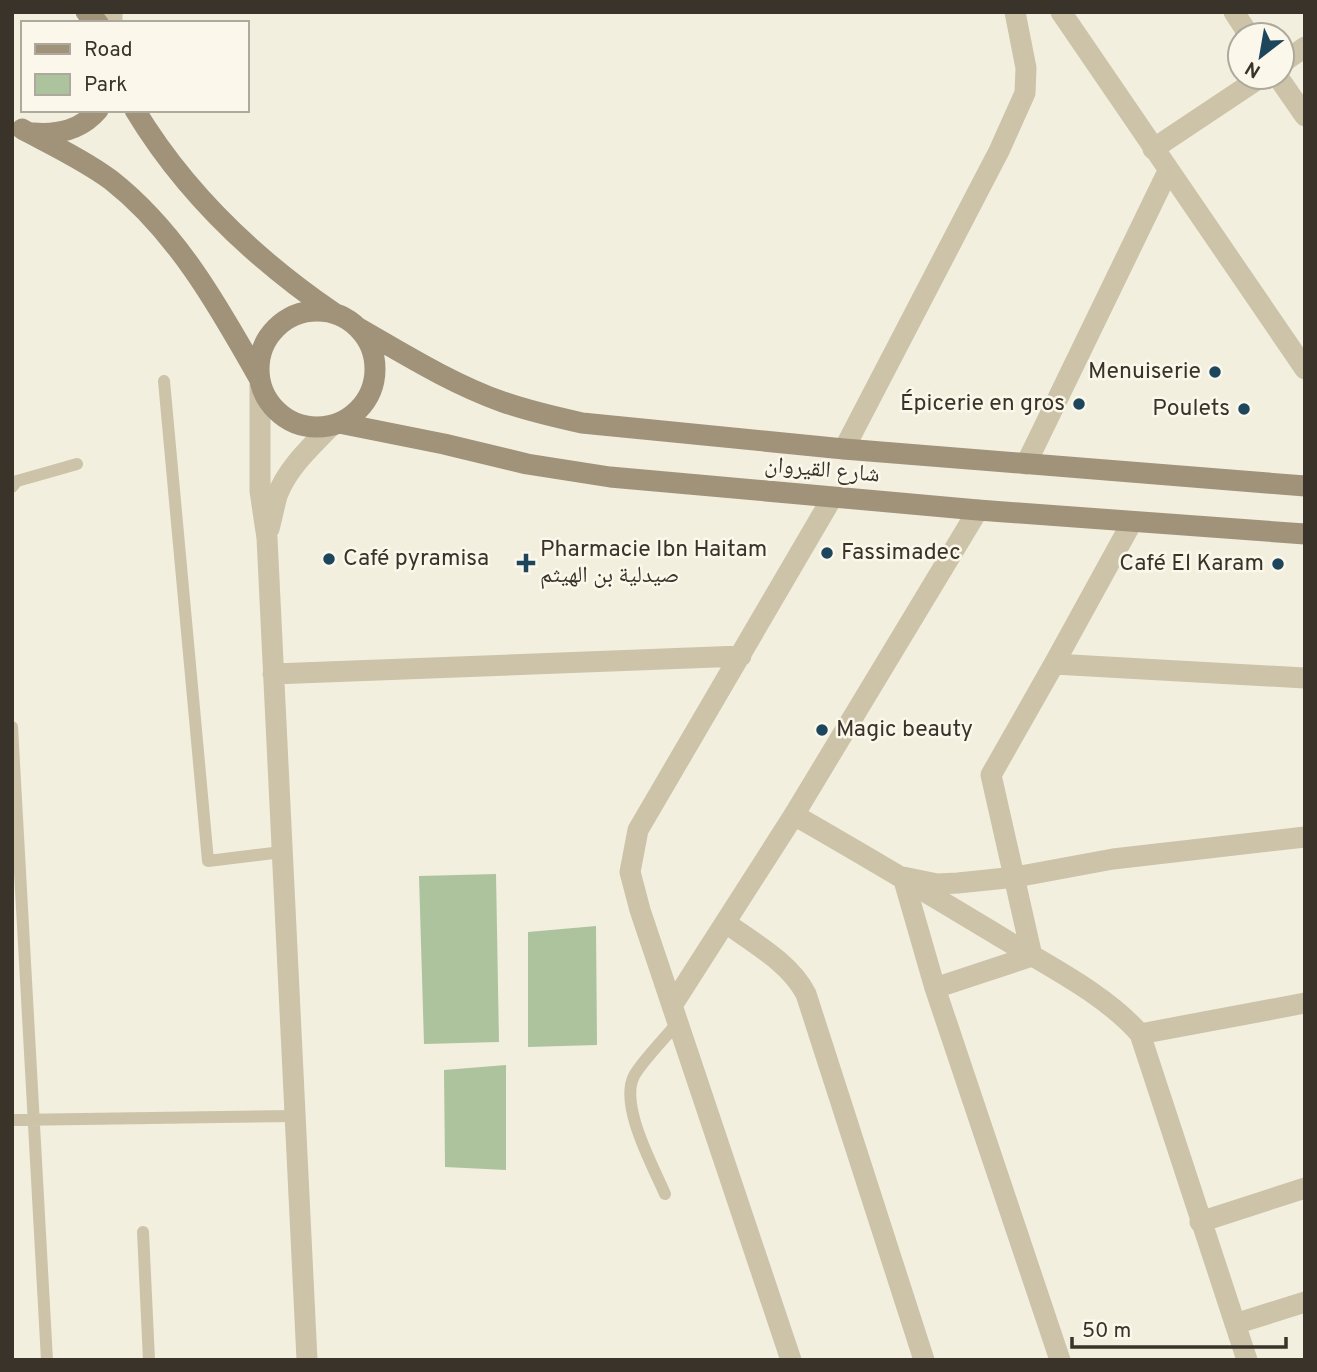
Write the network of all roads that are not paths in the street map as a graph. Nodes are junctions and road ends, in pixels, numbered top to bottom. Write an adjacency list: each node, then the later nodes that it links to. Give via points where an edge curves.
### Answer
1 (1015, 12): 17 (street, via 1026,68 1025,93)
2 (1061, 12): 9 (street)
3 (1240, 91): 9 (street)
4 (1288, 91): 7 (street)
5 (97, 112): 8 (main road, via 83,124 60,133)
6 (136, 112): 11 (main road, via 167,158 226,226 290,282)
7 (1305, 116)
8 (17, 127): 15 (main road, via 111,181 160,229 212,295)
9 (1153, 149): 10 (street)
10 (1168, 171): 13 (street); 19 (street)
11 (336, 314): 12 (main road); 15 (main road, via 306,312 279,325 262,349)
12 (357, 327): 16 (main road, via 370,346 374,380 366,402); 17 (main road, شارع القيروان, via 436,371 542,415 582,424)
13 (1305, 369)
14 (164, 381): 35 (lane, via 208,861)
15 (260, 382): 16 (main road, via 272,407 293,423 318,428); 26 (street, via 260,491)
16 (335, 424): 22 (main road, شارع القيروان, via 566,471); 26 (street, via 286,478)
17 (844, 449): 19 (main road, شارع القيروان)
18 (77, 464): 21 (lane, via 17,481)
19 (1027, 464): 20 (main road, شارع القيروان)
20 (1305, 486)
21 (12, 487)
22 (832, 498): 23 (main road, شارع القيروان); 27 (street)
23 (978, 510): 24 (main road, شارع القيروان); 32 (street)
24 (1132, 522): 25 (main road, شارع القيروان); 28 (street)
25 (1305, 534)
26 (267, 538): 29 (street)
27 (741, 656): 29 (street); 42 (street, via 638,830 630,872)
28 (1054, 664): 30 (street); 37 (street, via 991,775)
29 (273, 674): 35 (street)
30 (1305, 678)
31 (12, 727): 34 (lane)
32 (794, 815): 36 (street); 38 (street)
33 (1305, 837): 37 (street, via 1113,859)
34 (16, 852): 45 (lane)
35 (282, 852): 44 (street)
36 (903, 877): 37 (street, via 937,884); 39 (street); 40 (street)
37 (1016, 877): 39 (street)
38 (726, 923): 42 (street); 57 (street, via 788,968 806,994)
39 (1032, 956): 40 (street); 43 (street, via 1112,1007)
40 (935, 988): 58 (street)
41 (1305, 1003): 43 (street)
42 (676, 1012): 48 (lane, via 634,1076 630,1095 638,1131); 56 (street)
43 (1140, 1034): 49 (street)
44 (295, 1116): 45 (lane); 55 (street)
45 (35, 1119): 46 (lane); 53 (lane)
46 (12, 1120)
47 (1305, 1188): 49 (street)
48 (665, 1194)
49 (1200, 1222): 52 (street)
50 (143, 1232): 54 (lane)
51 (1305, 1302): 52 (street)
52 (1235, 1324): 59 (street)
53 (47, 1360)
54 (149, 1360)
55 (307, 1360)
56 (791, 1360)
57 (924, 1360)
58 (1060, 1360)
59 (1247, 1360)

